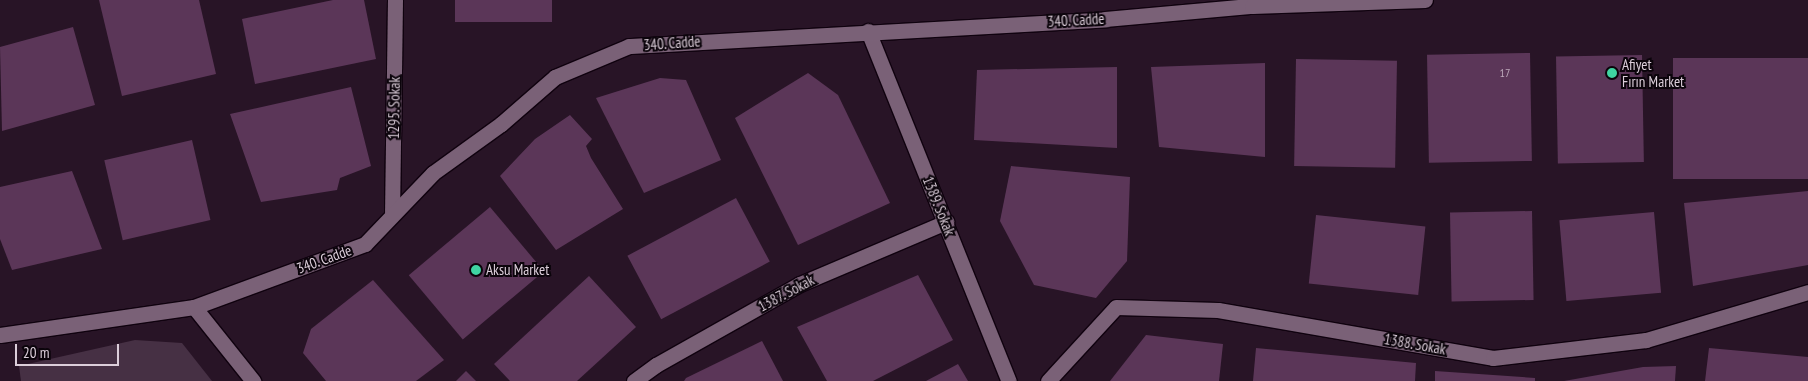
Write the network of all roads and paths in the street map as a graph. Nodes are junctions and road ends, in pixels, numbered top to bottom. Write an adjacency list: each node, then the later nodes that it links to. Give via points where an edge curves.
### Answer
1 (395, 0): 4 (street, 1295. Sokak)
2 (1425, 0): 3 (street, 340. Cadde, via 1252,6 1105,19)
3 (868, 30): 4 (street, 340. Cadde, via 630,46 555,77 501,124 433,173); 5 (street, 1389. Sokak)
4 (392, 215): 7 (street, 340. Cadde, via 365,244)
5 (946, 222): 10 (street, 1387. Sokak, via 800,284 656,365); 11 (street, 1389. Sokak)
6 (1808, 292): 12 (street, 1388. Sokak, via 1646,340 1493,358 1218,310 1116,307)
7 (194, 307): 8 (street, 340. Cadde); 9 (street)
8 (0, 335)
9 (253, 381)
10 (634, 381)
11 (1009, 381)
12 (1048, 381)

